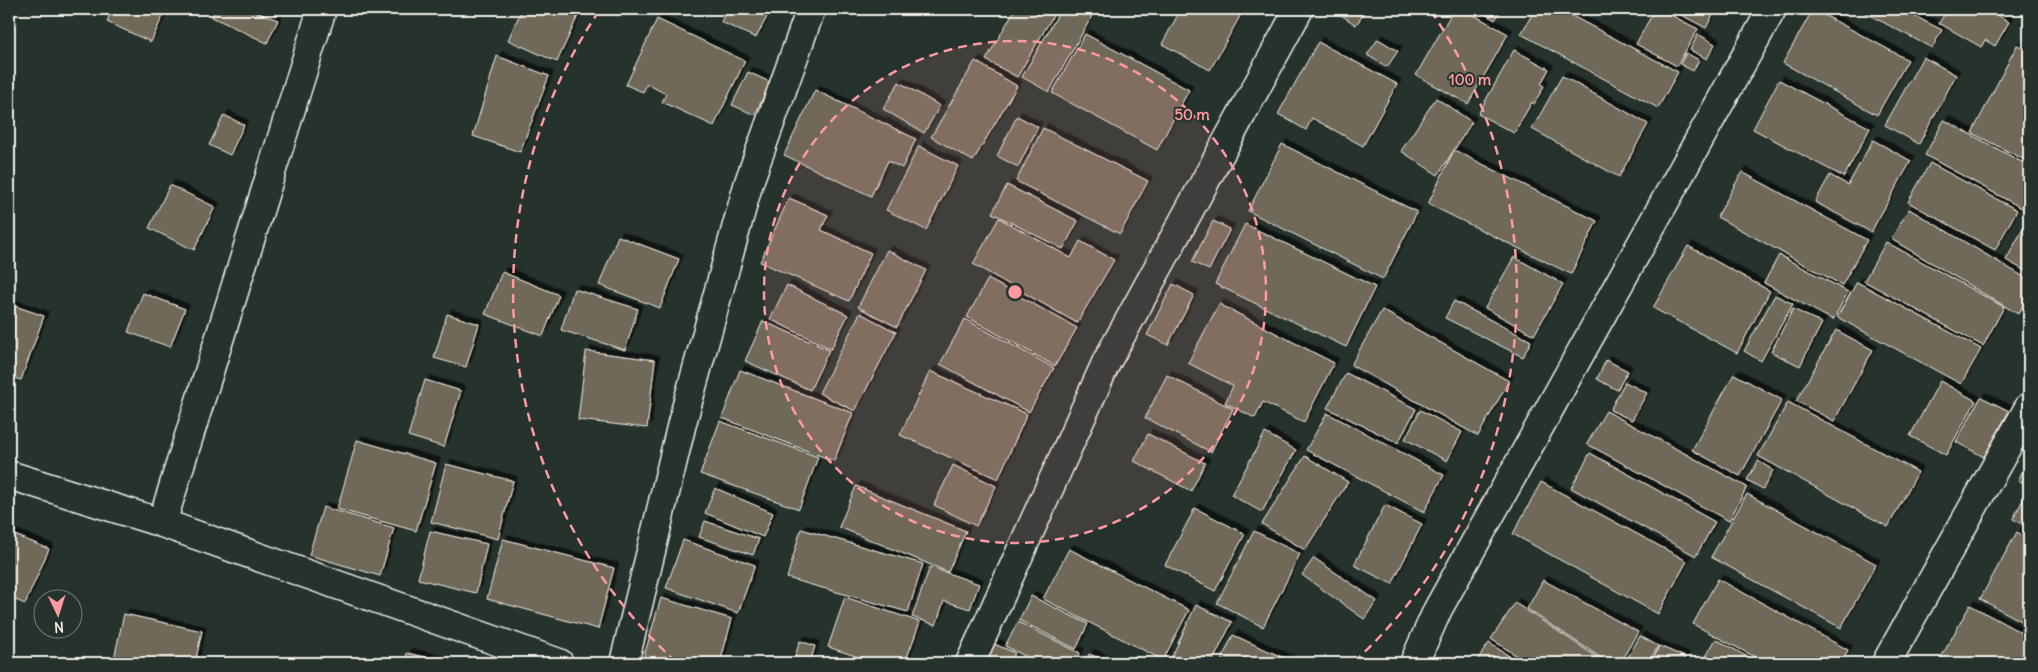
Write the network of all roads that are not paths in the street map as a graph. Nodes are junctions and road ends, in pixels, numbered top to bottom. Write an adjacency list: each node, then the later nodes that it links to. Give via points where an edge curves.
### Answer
1 (322, 9): 7 (street)
2 (811, 9): 9 (street, via 749,182 682,423)
3 (1299, 9): 10 (street, via 1106,363)
4 (1772, 9): 11 (street, via 1438,609)
5 (2029, 407): 12 (street)
6 (9, 475): 7 (street)
7 (162, 523): 8 (street)
8 (559, 663)
9 (624, 663)
10 (970, 663)
11 (1414, 663)
12 (1886, 663)

